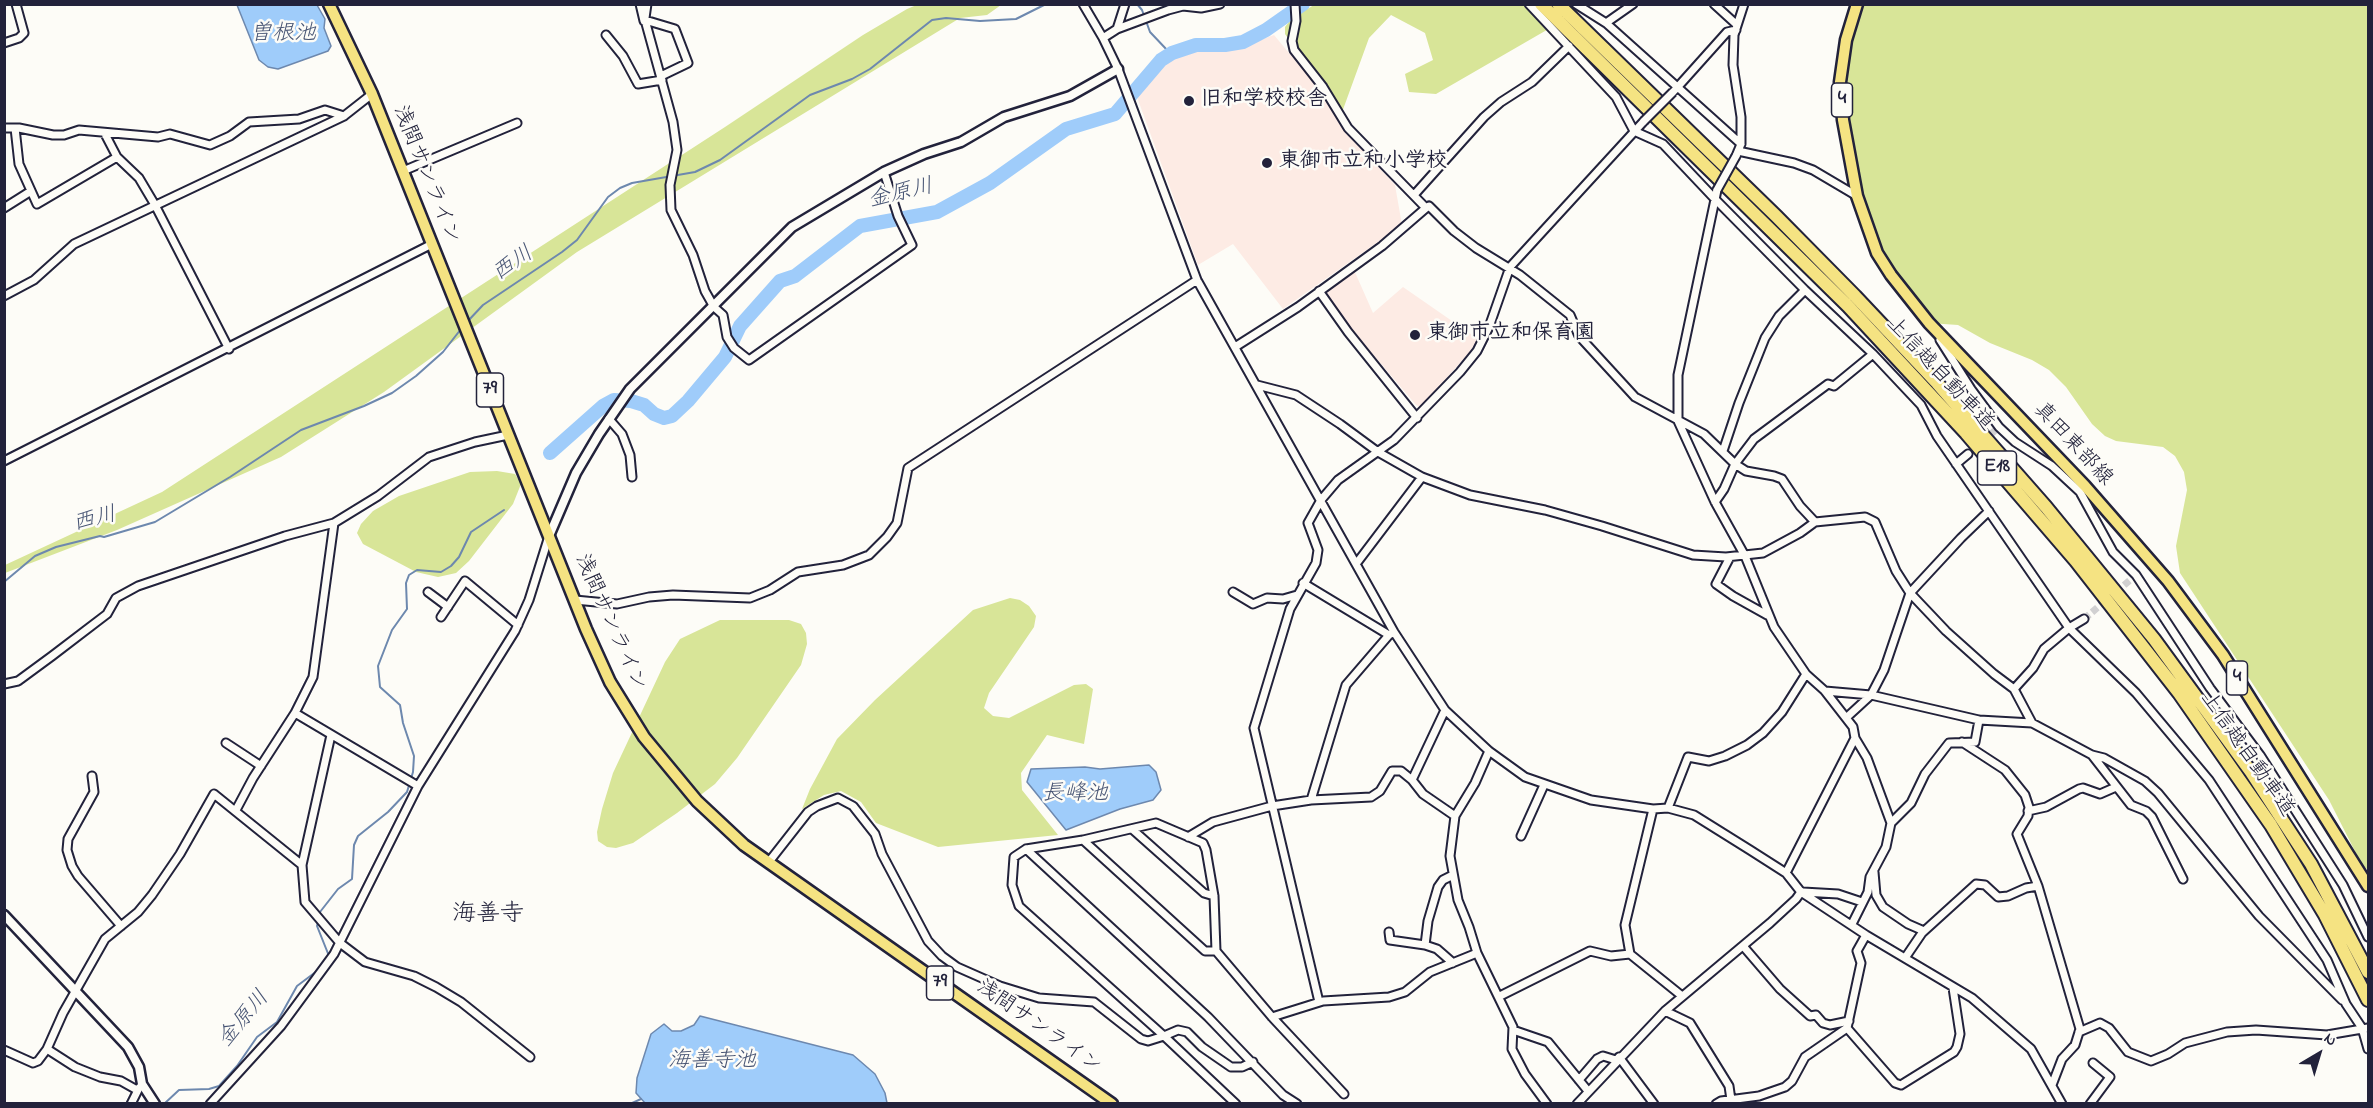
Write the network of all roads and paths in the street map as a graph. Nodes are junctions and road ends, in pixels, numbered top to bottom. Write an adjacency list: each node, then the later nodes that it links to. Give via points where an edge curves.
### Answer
1 (16, 4): 23 (street, via 24,33)
2 (329, 4): 28 (main road, 浅間サンライン / 79)
3 (640, 4): 17 (street)
4 (647, 4): 17 (street)
5 (1083, 4): 22 (street)
6 (1125, 4): 20 (street)
7 (1220, 4): 20 (street, via 1184,6)
8 (1295, 4): 40 (street, via 1294,50 1348,128)
9 (1529, 4): 24 (street)
10 (1541, 4): 159 (highway, 上信越自動車道 / E18, via 1848,306 1966,433 2076,561 2179,693 2271,825 2325,915)
11 (1558, 4): 154 (highway, 上信越自動車道 / E18, via 1847,288 2054,516 2154,639 2251,772 2311,864)
12 (1576, 4): 18 (street)
13 (1633, 4): 18 (street)
14 (1714, 4): 19 (street)
15 (1744, 4): 19 (street)
16 (1857, 4): 41 (main road, 真田東部線 / 4, via 1846,40 1840,82)
17 (645, 20): 26 (street); 26 (street, via 675,29 688,63)
18 (1606, 23): 27 (street)
19 (1736, 27): 27 (street); 35 (street, via 1732,65 1742,117)
20 (1117, 29): 22 (street)
21 (606, 35): 26 (street, via 638,84)
22 (1103, 38): 25 (street)
23 (4, 43)
24 (1569, 46): 33 (street, via 1616,97); 40 (street, via 1532,82 1484,117)
25 (1118, 69): 38 (street, via 1070,96 1004,117 961,142); 48 (street)
26 (662, 78): 52 (street, via 677,150 670,185 671,210)
27 (1675, 90): 33 (street, bridge); 35 (street)
28 (372, 94): 29 (street); 37 (main road, 浅間サンライン / 79)
29 (344, 116): 34 (street, via 325,110 299,119 249,122 210,145 170,134); 43 (street)
30 (517, 123): 37 (street)
31 (4, 128): 32 (street)
32 (15, 128): 34 (street, via 53,135 79,130); 39 (street, via 19,164)
33 (1634, 132): 42 (street, via 1663,144); 47 (street)
34 (105, 134): 36 (street)
35 (1738, 150): 41 (street, via 1803,166); 42 (street, bridge)
36 (117, 157): 39 (street, via 37,204); 43 (street, via 139,178)
37 (403, 171): 46 (main road, 浅間サンライン / 79)
38 (884, 172): 52 (street, via 792,227); 52 (street, via 912,246 749,360 734,348 723,315)
39 (31, 191): 44 (street)
40 (1414, 195): 45 (street)
41 (1857, 196): 53 (main road, 真田東部線 / 4, via 1877,253)
42 (1715, 199): 49 (street); 60 (street, via 1678,375)
43 (155, 205): 51 (street, via 74,244 34,280); 55 (street)
44 (4, 207)
45 (1426, 208): 47 (street, via 1429,206 1476,248); 50 (street, via 1382,246)
46 (432, 244): 55 (street); 61 (main road, 浅間サンライン / 79)
47 (1510, 267): 58 (street, via 1489,327 1476,351); 60 (street, via 1570,315 1579,336 1635,397)
48 (1197, 280): 54 (street); 85 (street, via 908,468 897,523 869,555 843,565 798,572 750,598 673,595 616,604)
49 (1805, 290): 56 (street); 62 (street, via 1779,316 1765,338)
50 (1319, 291): 54 (street); 58 (street)
51 (4, 296)
52 (714, 307): 59 (street, via 645,373)
53 (1929, 323): 70 (main road, 真田東部線 / 4); 70 (street, via 2000,427 2015,442)
54 (1235, 347): 57 (street)
55 (229, 349): 65 (street)
56 (1873, 354): 66 (street, via 1834,386 1828,384 1754,439); 67 (street, via 1921,405)
57 (1257, 385): 63 (street, via 1296,395); 71 (street)
58 (1417, 418): 63 (street)
59 (609, 419): 68 (street, via 622,434 630,455); 76 (street, via 576,473)
60 (1678, 421): 62 (street, via 1704,434); 72 (street)
61 (508, 435): 75 (street, via 429,457); 76 (main road, 浅間サンライン / 79)
62 (1723, 451): 66 (street)
63 (1378, 452): 69 (street); 71 (street, via 1338,480)
64 (1968, 454): 67 (street)
65 (4, 460)
66 (1735, 464): 72 (street); 74 (street, via 1746,471 1782,479)
67 (1956, 464): 73 (street)
68 (632, 477)
69 (1422, 477): 78 (street, via 1470,495 1557,513 1694,555); 79 (street)
70 (2083, 489): 135 (main road, 真田東部線 / 4, via 2169,581 2223,655); 145 (street, via 2113,552 2136,575 2210,688 2260,755 2343,885)
71 (1321, 500): 79 (street); 80 (street, via 1308,523 1318,550 1316,562)
72 (1715, 502): 77 (street)
73 (1989, 511): 83 (street); 91 (street)
74 (1815, 522): 77 (street, via 1763,553); 83 (street, via 1865,517 1875,522)
75 (334, 523): 94 (street, via 138,586 116,598 107,614 18,681); 99 (street, via 313,677)
76 (549, 536): 85 (main road, 浅間サンライン / 79); 90 (street)
77 (1745, 556): 78 (street); 87 (street)
78 (1730, 557): 87 (street, via 1716,584)
79 (1356, 564): 92 (street)
80 (1303, 583): 84 (street); 92 (street)
81 (428, 592): 86 (street)
82 (1233, 592): 84 (street, via 1253,604 1267,598)
83 (1910, 593): 95 (street, via 1946,631); 97 (street)
84 (1297, 595): 116 (street, via 1254,728)
85 (575, 600): 128 (main road, 浅間サンライン / 79, via 610,682 644,737 722,826)
86 (448, 607): 88 (street); 90 (street, via 465,581)
87 (1768, 615): 93 (street)
88 (441, 617)
89 (2084, 619): 91 (street)
90 (518, 625): 113 (street)
91 (2069, 628): 95 (street, via 2044,649); 161 (street, via 2136,693 2209,780 2327,960)
92 (1392, 634): 98 (street); 115 (street, via 1346,685)
93 (1806, 674): 96 (street); 117 (street, via 1782,712 1747,745 1709,761 1688,757)
94 (4, 684)
95 (2014, 689): 102 (street)
96 (1825, 691): 97 (street); 100 (street)
97 (1872, 695): 100 (street); 101 (street)
98 (1445, 710): 107 (street); 111 (street)
99 (295, 713): 103 (street); 109 (street)
100 (1846, 718): 104 (street)
101 (1979, 720): 102 (street); 105 (street, via 1975,742)
102 (2032, 723): 108 (street)
103 (331, 735): 113 (street); 129 (street)
104 (1855, 738): 122 (street, via 1867,758); 131 (street)
105 (1962, 742): 120 (street, via 2005,770 2025,795); 122 (street, via 1949,743 1925,774 1911,803)
106 (226, 743): 109 (street)
107 (1490, 752): 112 (street, via 1525,777); 121 (street)
108 (2092, 755): 114 (street); 161 (street, via 2130,772 2158,793 2259,916)
109 (261, 766): 119 (street)
110 (93, 776): 141 (street, via 94,792 68,839 67,850 78,876)
111 (1412, 780): 115 (street, via 1401,771 1392,771 1380,791 1371,797); 121 (street, via 1423,794)
112 (1544, 785): 118 (street, via 1591,800); 124 (street)
113 (417, 786): 146 (street)
114 (2116, 787): 120 (street, via 2100,794 2079,789 2046,807); 133 (street, via 2131,805 2152,816)
115 (1311, 800): 116 (street)
116 (1272, 806): 125 (street, via 1213,822); 160 (street)
117 (1668, 808): 118 (street); 131 (street, via 1694,815)
118 (1653, 809): 151 (street, via 1625,926)
119 (236, 810): 129 (street); 141 (street, via 214,794 152,895)
120 (2028, 811): 134 (street, via 2017,834)
121 (1455, 816): 132 (street, via 1450,856)
122 (1891, 823): 130 (street, via 1886,848)
123 (1132, 829): 125 (street, via 1156,823); 126 (street); 137 (street, via 1204,893)
124 (1521, 836)
125 (1188, 837): 137 (street, via 1203,843)
126 (1083, 840): 127 (street); 149 (street, via 1205,951)
127 (1026, 849): 168 (street, via 1014,856 1012,885 1018,906); 174 (street)
128 (768, 864): 168 (street, via 808,812 838,798 853,806 875,834 928,941 950,961 1000,986 1039,998 1094,1002 1141,1040); 186 (main road, 浅間サンライン / 79)
129 (302, 866): 146 (street, via 305,902)
130 (1874, 871): 138 (street); 142 (street, via 1876,895 1883,907)
131 (1786, 873): 136 (street)
132 (1453, 875): 147 (street, via 1438,887); 150 (street)
133 (2183, 879)
134 (2038, 886): 142 (street, via 1998,897 1985,885 1976,884); 167 (street)
135 (2368, 886)
136 (1801, 892): 138 (street, via 1838,894); 140 (street); 148 (street)
137 (1214, 897): 149 (street)
138 (1862, 902): 140 (street)
139 (4, 915): 156 (street)
140 (1852, 924): 144 (street)
141 (121, 926): 156 (street, via 105,939)
142 (1924, 931): 152 (street)
143 (1389, 932): 147 (street, via 1390,940)
144 (1866, 934): 152 (street); 164 (street, via 1857,951 1861,963)
145 (2368, 937)
146 (340, 943): 172 (street, via 365,962 414,976 436,987); 185 (street, via 281,1026)
147 (1425, 945): 153 (street, via 1437,949)
148 (1743, 946): 158 (street); 164 (street, via 1780,989 1810,1016 1816,1015 1830,1025)
149 (1216, 951): 163 (street)
150 (1477, 953): 153 (street); 157 (street)
151 (1630, 954): 157 (street, via 1611,956 1590,951); 158 (street)
152 (1905, 958): 155 (street)
153 (1453, 963): 160 (street, via 1430,972 1405,992 1389,997)
154 (2368, 972)
155 (1953, 988): 164 (street, via 1960,1034 1957,1047 1901,1085 1894,1083); 177 (street, via 1972,998 2031,1049)
156 (76, 991): 169 (street); 178 (street, via 128,1047 139,1067)
157 (1500, 996): 166 (street)
158 (1682, 996): 162 (street)
159 (2368, 1000)
160 (1319, 1002): 163 (street)
161 (2346, 1004): 165 (street)
162 (1665, 1011): 173 (street); 181 (street, via 1690,1023 1729,1086)
163 (1272, 1017): 180 (street)
164 (1848, 1024): 181 (street, via 1805,1057 1785,1087)
165 (2365, 1028): 167 (street, via 2327,1035 2227,1032 2185,1043 2151,1061 2128,1052 2109,1028 2100,1023); 170 (street)
166 (1513, 1030): 176 (street, via 1548,1042); 189 (street, via 1512,1049)
167 (2079, 1032): 177 (street)
168 (1164, 1036): 174 (street, via 1178,1030 1187,1032 1231,1067); 187 (street)
169 (47, 1049): 171 (street, via 33,1063); 178 (street, via 75,1067)
170 (2368, 1049)
171 (4, 1050)
172 (530, 1057)
173 (1617, 1059): 176 (street, via 1603,1056); 179 (street); 182 (street)
174 (1253, 1062): 188 (street, via 1283,1095)
175 (2093, 1063): 193 (street, via 2110,1077)
176 (1579, 1080): 179 (street)
177 (2052, 1085): 192 (street)
178 (140, 1087): 183 (street); 184 (street)
179 (1588, 1091): 190 (street)
180 (1344, 1094)
181 (1731, 1100): 191 (street)
182 (1653, 1103)
183 (131, 1104)
184 (155, 1104)
185 (210, 1104)
186 (1112, 1104)
187 (1236, 1104)
188 (1297, 1104)
189 (1547, 1104)
190 (1577, 1104)
191 (1716, 1104)
192 (2062, 1104)
193 (2091, 1104)

